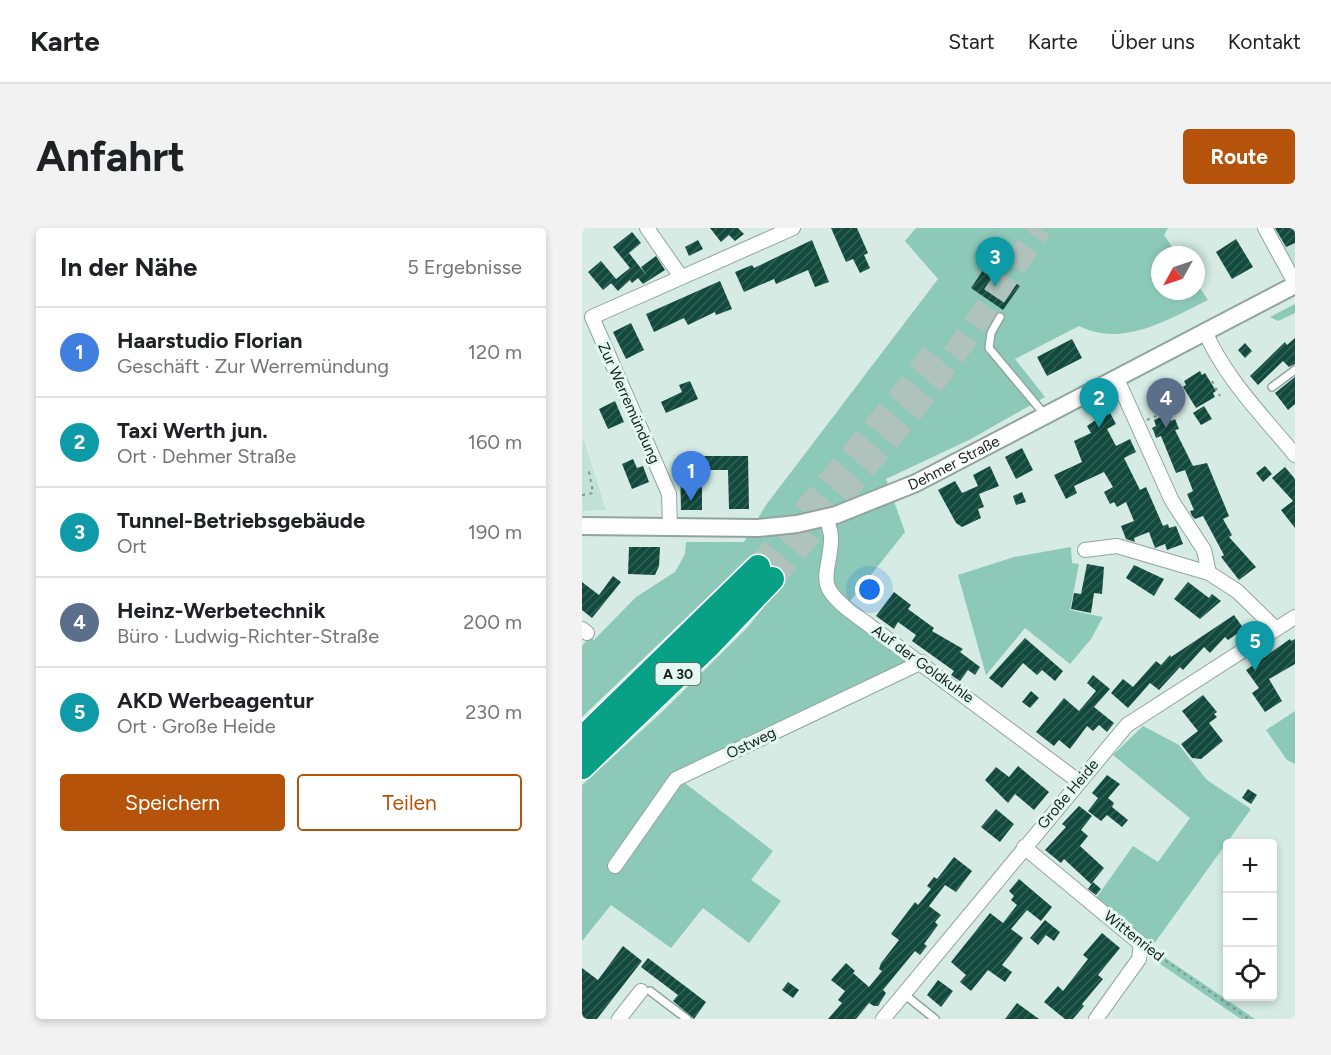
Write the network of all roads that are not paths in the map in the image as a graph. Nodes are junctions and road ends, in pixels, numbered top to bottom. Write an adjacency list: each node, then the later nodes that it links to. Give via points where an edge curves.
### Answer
1 (647, 228): 4 (street)
2 (793, 228): 4 (street, Zur Werremündung)
3 (1265, 228): 5 (street)
4 (681, 277): 7 (street, Zur Werremündung)
5 (1295, 284): 8 (street, Dehmer Straße)
6 (999, 317): 12 (lane, via 988,342 991,352)
7 (587, 320): 16 (street, Zur Werremündung, via 669,494)
8 (1204, 331): 10 (street, Dehmer Straße); 13 (street, via 1240,394)
9 (1295, 370): 11 (lane)
10 (1117, 379): 12 (street, Dehmer Straße); 18 (street, via 1172,501 1204,550)
11 (1272, 387)
12 (1045, 415): 14 (street, Dehmer Straße, via 916,483)
13 (1295, 455)
14 (827, 518): 16 (street, Dehmer Straße, via 758,528); 21 (street, Auf der Goldkuhle, via 832,539 825,581 832,594)
15 (582, 526): 16 (street, Dehmer Straße)
16 (670, 527)
17 (1085, 550): 18 (street, via 1117,546)
18 (1209, 573): 20 (street, via 1237,591)
19 (1295, 617): 20 (street, Große Heide)
20 (1276, 629): 24 (street, Große Heide, via 1126,725)
21 (922, 662): 24 (street, Auf der Goldkuhle); 26 (street, Ostweg, via 676,779)
22 (582, 739): 23 (highway, A 30, via 765,573 710,644)
23 (582, 767)
24 (1078, 781): 25 (street, Große Heide)
25 (1024, 846): 28 (street, Große Heide); 33 (street, Wittenried, via 1140,944 1139,959)
26 (615, 866)
27 (646, 991): 29 (street); 30 (lane)
28 (904, 994): 31 (street, Große Heide); 32 (lane)
29 (619, 1019)
30 (687, 1019)
31 (883, 1019)
32 (935, 1019)
33 (1096, 1019)

